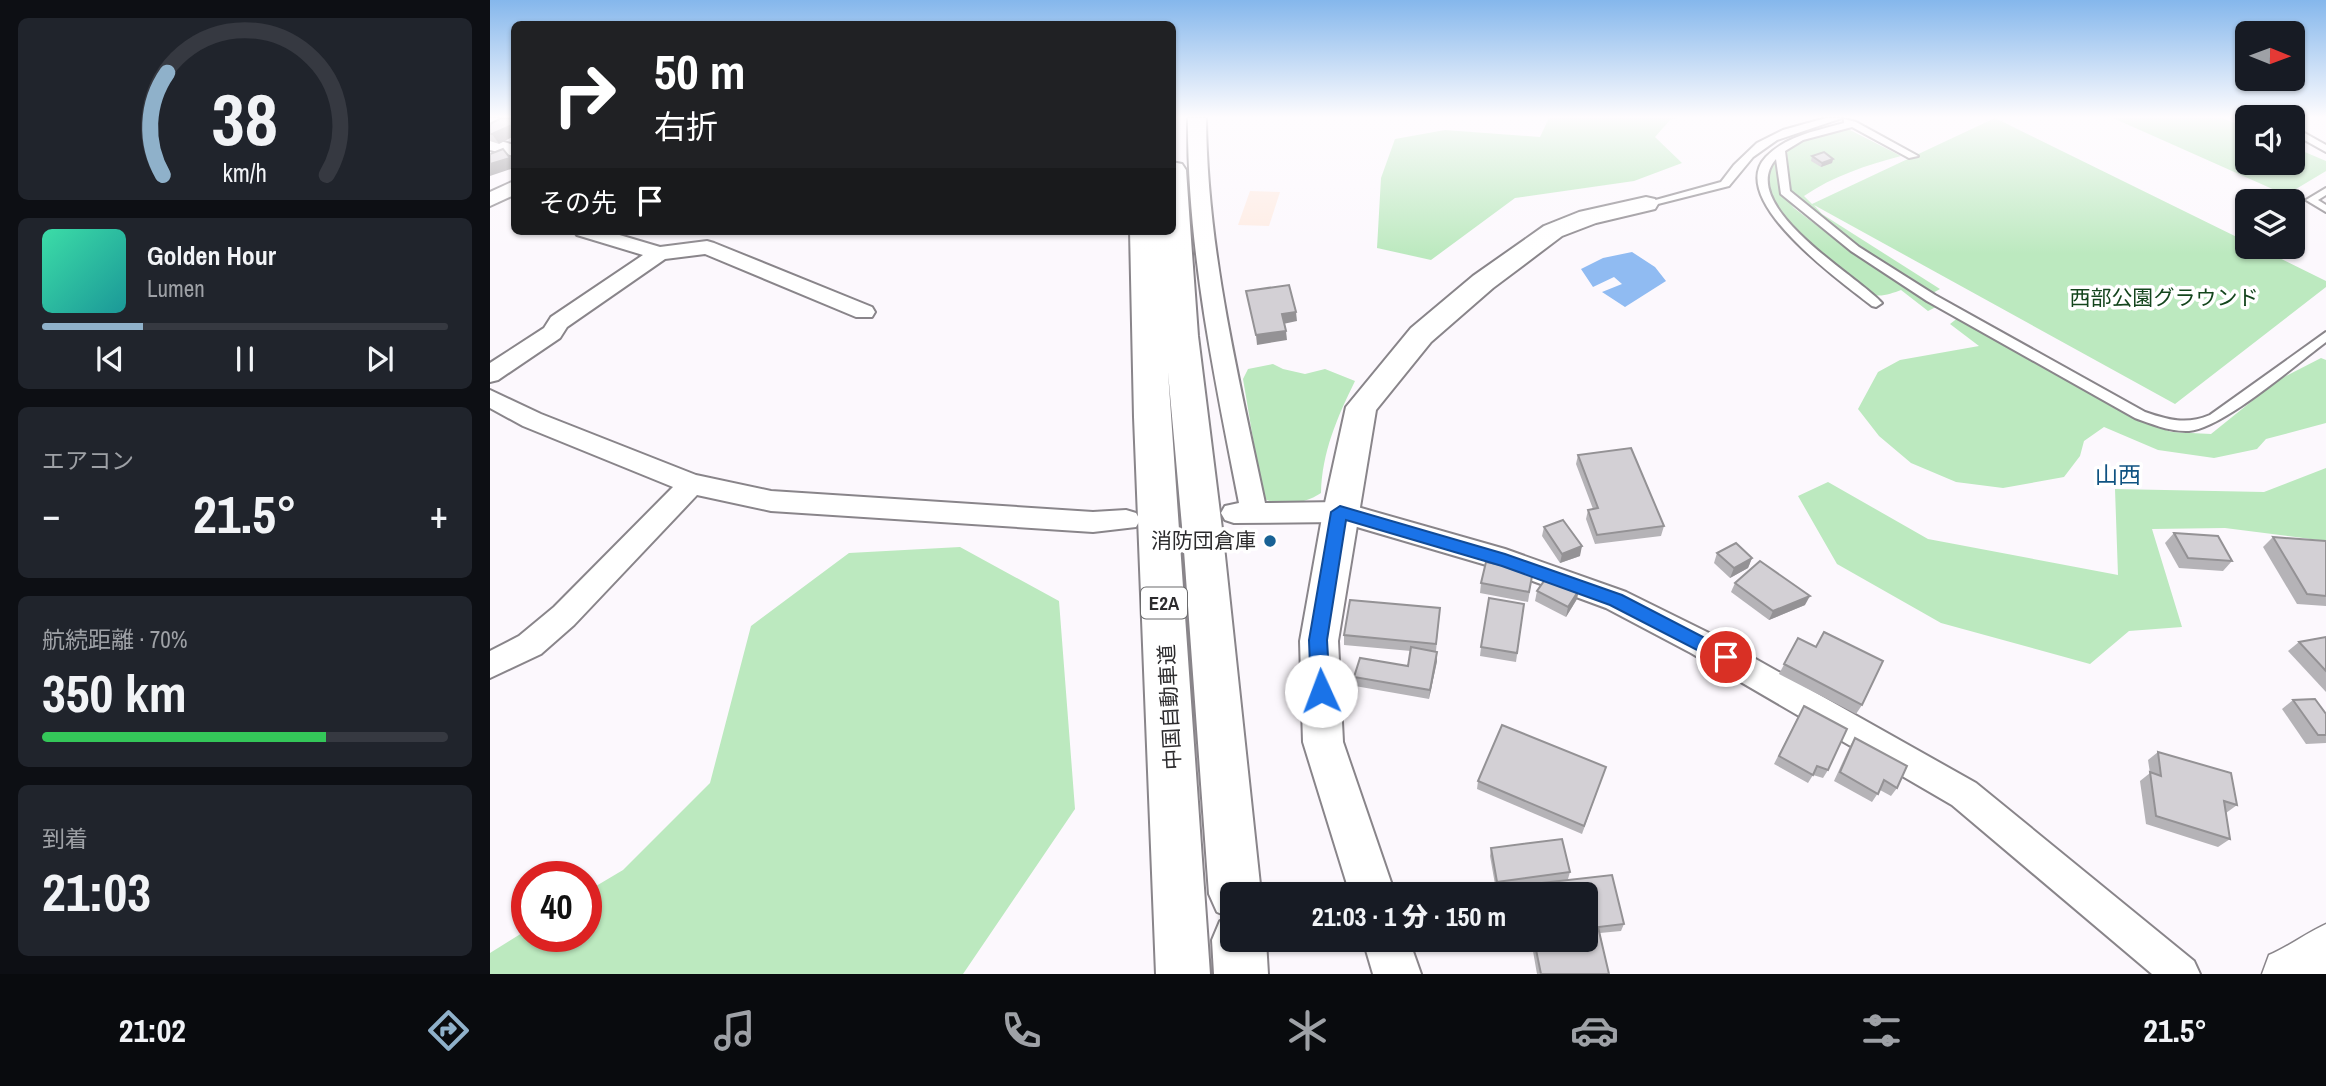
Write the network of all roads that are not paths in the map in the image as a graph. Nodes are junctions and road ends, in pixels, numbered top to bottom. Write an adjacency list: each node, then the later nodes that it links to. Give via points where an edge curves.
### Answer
1 (1196, 163): 23 (street, via 1204,255 1244,513)
2 (1739, 163): 10 (lane, via 1725,184)
3 (1767, 163): 17 (lane, via 1763,174 1773,213 1819,258)
4 (1782, 163): 19 (lane, via 1785,192 1855,249 1931,298 2140,415 2172,426 2206,422)
5 (511, 174): 6 (street)
6 (490, 180)
7 (511, 189): 9 (street)
8 (2326, 191): 12 (lane, via 2311,200)
9 (490, 201): 11 (street)
10 (1646, 204): 23 (street, via 1588,217 1553,231 1420,335 1361,407)
11 (511, 209)
12 (2326, 209)
13 (598, 235): 16 (street)
14 (1145, 235): 30 (highway, 中国自動車道 / E2A)
15 (1176, 235): 26 (highway, E2A, via 1181,336)
16 (659, 253): 18 (street, via 708,247); 20 (street)
17 (1876, 303)
18 (864, 312)
19 (2326, 336)
20 (490, 374)
21 (490, 398): 22 (street, via 532,420)
22 (692, 484): 24 (street, via 771,501 1079,521); 25 (street, via 564,616 530,645)
23 (1340, 512): 27 (street, via 1318,640 1323,743); 33 (street, via 1505,561 1603,596 1702,644 1964,794)
24 (1126, 520)
25 (490, 665)
26 (1234, 882)
27 (1368, 882)
28 (1239, 952): 31 (highway)
29 (1390, 952): 32 (street)
30 (1183, 974)
31 (1241, 974)
32 (1397, 974)
33 (2181, 974)

